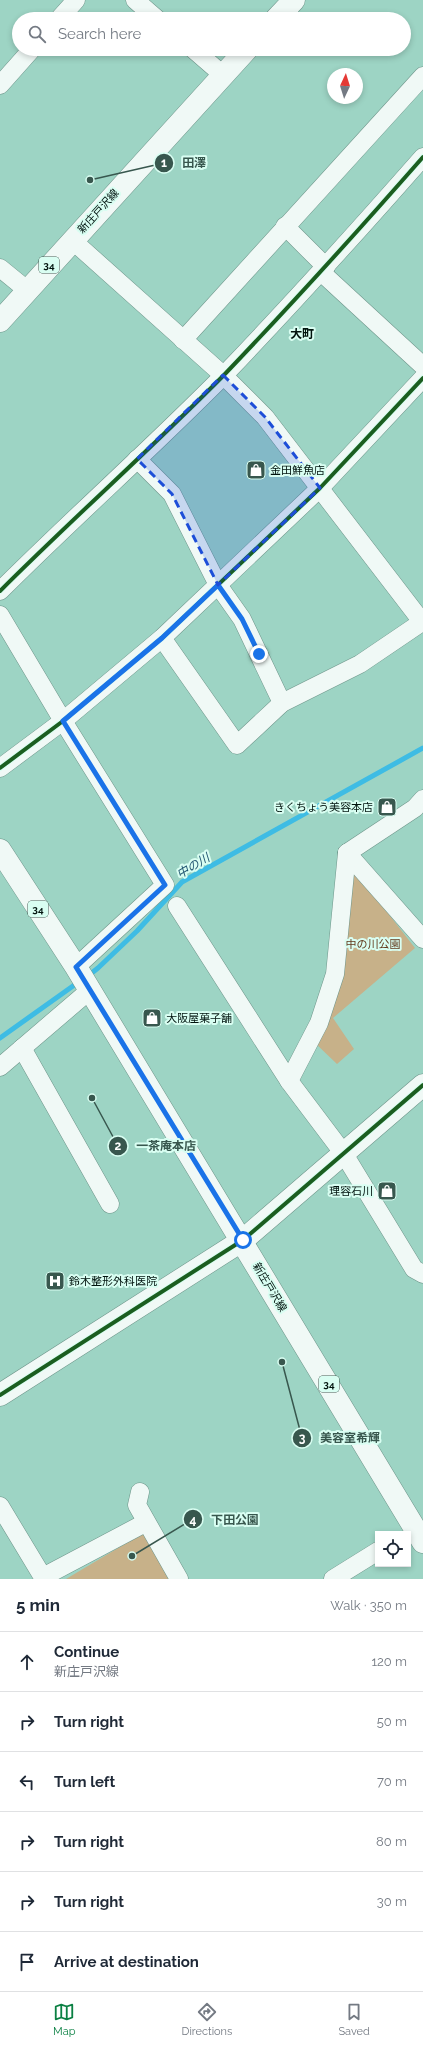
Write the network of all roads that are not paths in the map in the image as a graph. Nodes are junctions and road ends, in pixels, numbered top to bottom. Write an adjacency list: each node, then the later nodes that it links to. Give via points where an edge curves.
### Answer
1 (76, 0): 4 (street)
2 (134, 0): 5 (street)
3 (294, 0): 6 (main road)
4 (65, 12)
5 (149, 12)
6 (283, 12)
7 (26, 56): 12 (street)
8 (201, 56): 10 (street)
9 (240, 56): 10 (main road, 新庄戸沢線 / 34)
10 (223, 74): 15 (main road, 新庄戸沢線 / 34)
11 (423, 76): 14 (street)
12 (0, 85)
13 (423, 157): 17 (street)
14 (285, 226): 17 (street); 20 (street)
15 (72, 240): 18 (main road, 新庄戸沢線 / 34); 20 (street)
16 (0, 268): 18 (street)
17 (323, 269): 21 (street); 22 (street)
18 (27, 290): 19 (main road, 新庄戸沢線 / 34)
19 (0, 321)
20 (183, 340): 22 (street)
21 (423, 366)
22 (223, 376): 24 (street); 25 (street, via 265,418)
23 (423, 378): 25 (street)
24 (137, 459): 26 (street, via 172,494); 27 (street)
25 (320, 488): 26 (street); 29 (street)
26 (218, 585): 30 (street); 31 (street, via 242,619)
27 (0, 591)
28 (0, 615): 32 (street)
29 (423, 623): 31 (street, via 360,664)
30 (162, 638): 31 (street, via 237,745); 32 (street)
31 (282, 703)
32 (63, 721): 33 (street); 39 (street, via 165,885)
33 (0, 768)
34 (423, 799): 36 (street, via 415,808)
35 (0, 850): 39 (main road, 新庄戸沢線 / 34)
36 (347, 853): 38 (street); 43 (street, via 335,974 319,1023)
37 (177, 906): 43 (street)
38 (423, 939)
39 (76, 967): 40 (main road, 新庄戸沢線 / 34)
40 (90, 990): 41 (street); 47 (main road, 新庄戸沢線 / 34)
41 (22, 1048): 42 (street); 46 (street)
42 (0, 1067)
43 (289, 1081): 45 (street)
44 (423, 1085): 45 (main road)
45 (344, 1154): 47 (main road); 48 (street, via 414,1269)
46 (110, 1204)
47 (243, 1240): 49 (main road); 53 (main road, 新庄戸沢線 / 34)
48 (423, 1274)
49 (0, 1394)
50 (140, 1492): 52 (street, via 137,1506)
51 (0, 1506): 55 (street)
52 (145, 1523): 55 (street); 56 (street)
53 (414, 1534)
54 (375, 1553): 57 (street)
55 (44, 1578)
56 (179, 1579)
57 (333, 1579)

